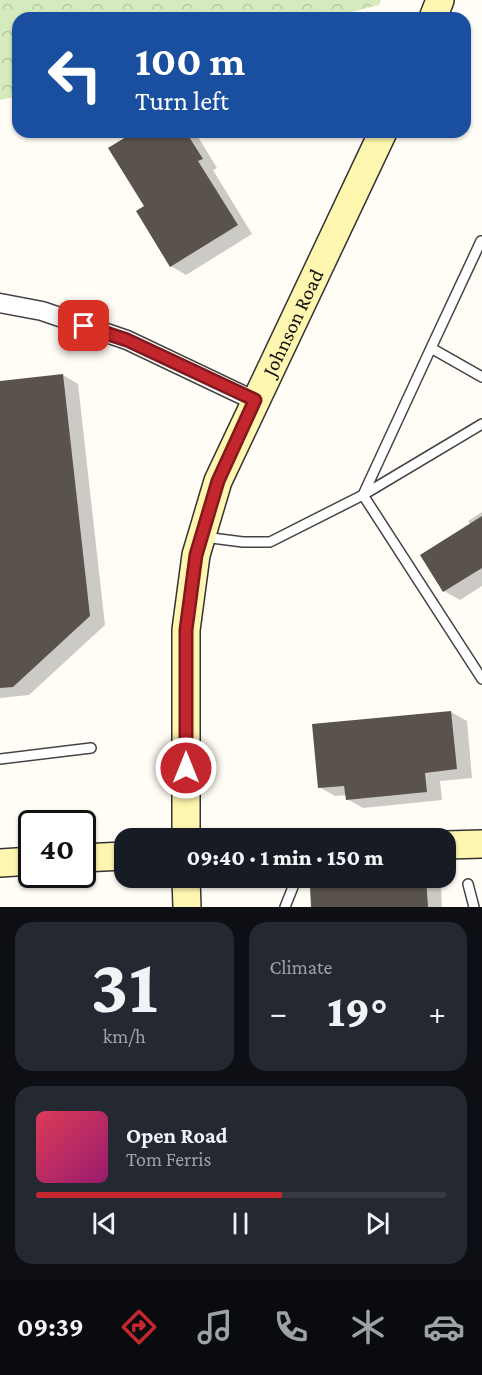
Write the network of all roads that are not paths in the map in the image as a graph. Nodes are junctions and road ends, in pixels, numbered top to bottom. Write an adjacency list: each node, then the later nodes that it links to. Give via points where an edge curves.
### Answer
1 (380, 138): 6 (street, Johnson Road)
2 (481, 242): 4 (lane)
3 (0, 303): 6 (street, via 42,311 127,340)
4 (431, 348): 5 (lane); 8 (lane)
5 (482, 377)
6 (255, 400): 9 (street, Johnson Road, via 218,481)
7 (482, 424): 8 (lane)
8 (363, 495): 9 (lane, via 270,542); 10 (lane)
9 (202, 536): 13 (street, Johnson Road, via 186,630)
10 (482, 679)
11 (91, 748): 12 (lane)
12 (0, 759)
13 (186, 828)
14 (482, 844): 15 (street)
15 (456, 845)
16 (114, 856): 17 (street)
17 (96, 857)
18 (18, 862): 19 (street)
19 (0, 863)
20 (468, 884): 25 (lane)
21 (186, 888): 23 (street)
22 (293, 888): 24 (lane)
23 (187, 907)
24 (285, 907)
25 (474, 907)

